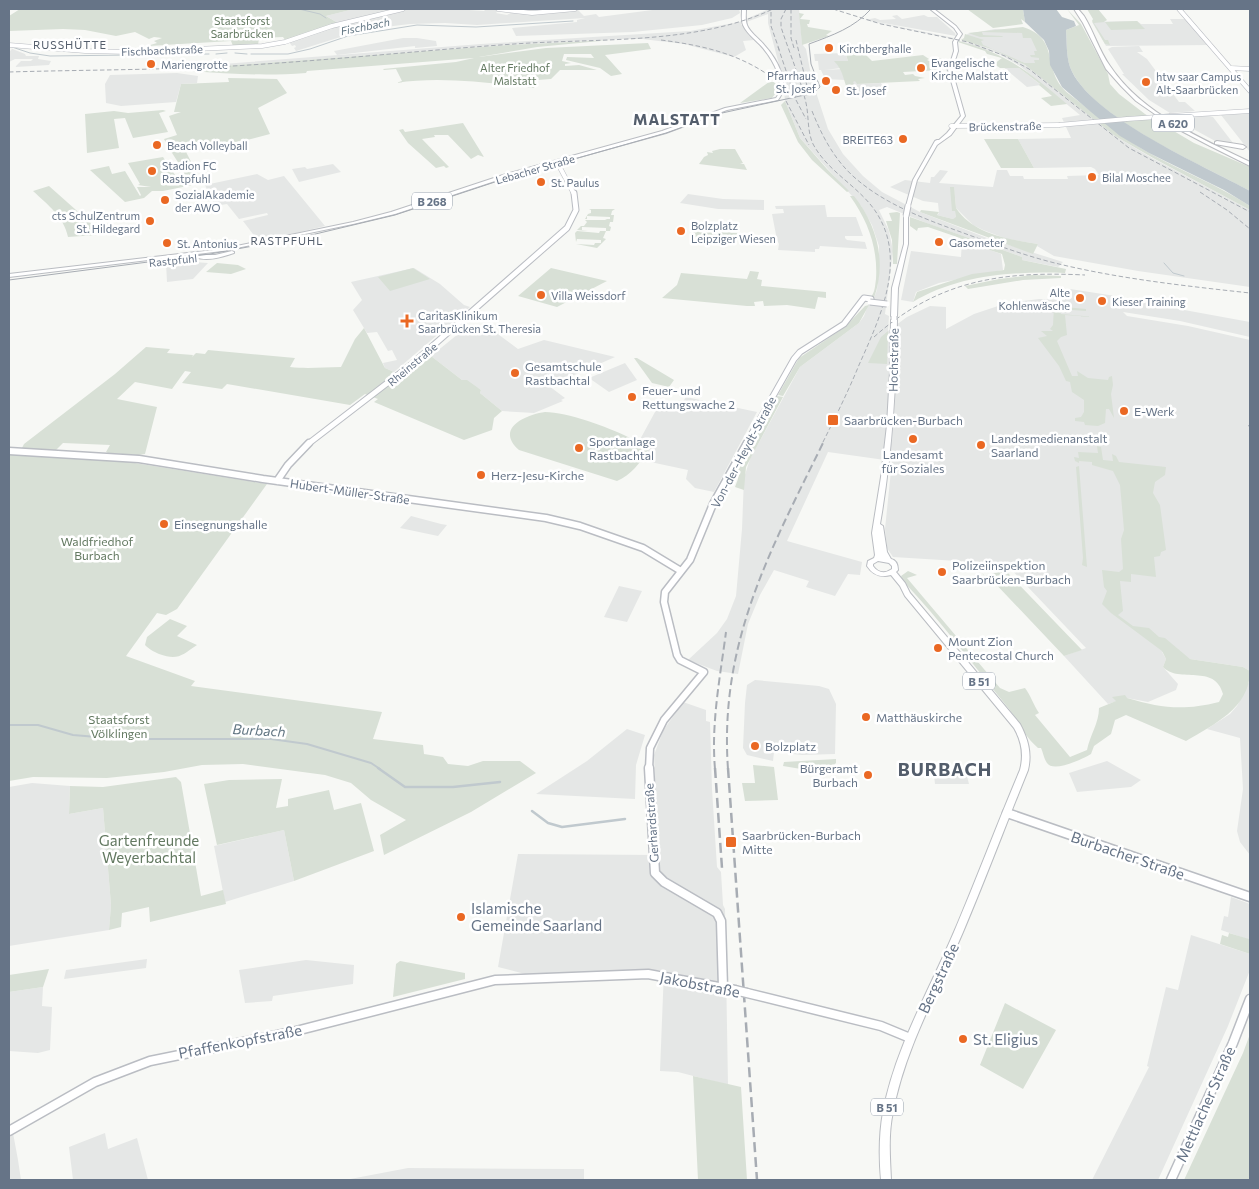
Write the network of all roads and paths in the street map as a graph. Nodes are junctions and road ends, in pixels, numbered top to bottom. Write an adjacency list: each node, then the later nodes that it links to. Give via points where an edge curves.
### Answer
1 (403, 9): 15 (street, Fischbachstraße, via 332,26 285,42 250,47 141,52)
2 (498, 9): 3 (street, via 532,13)
3 (575, 9)
4 (744, 9): 13 (main road)
5 (749, 9): 13 (main road)
6 (932, 9): 28 (main road, via 960,36 955,41 958,49 953,82 959,114)
7 (1069, 9): 14 (highway)
8 (1076, 9): 14 (highway, A 620)
9 (1080, 9): 12 (highway, A 620)
10 (1085, 9): 12 (highway)
11 (1179, 9): 17 (street)
12 (1087, 19): 27 (highway, A 620, via 1121,79 1146,102)
13 (746, 26): 19 (main road, via 768,51 779,70)
14 (1088, 31): 16 (highway, A 620)
15 (9, 45)
16 (1108, 67): 26 (highway, A 620, via 1116,87); 33 (highway, A 620, via 1127,90 1156,113)
17 (1231, 68): 18 (street); 21 (street)
18 (1250, 68)
19 (781, 82): 20 (main road); 22 (main road)
20 (778, 90): 22 (main road); 23 (main road, Lebacher Straße / B 268, via 775,97)
21 (1250, 91)
22 (778, 98): 23 (main road, Lebacher Straße / B 268)
23 (763, 102): 24 (main road, Lebacher Straße / B 268)
24 (736, 107): 30 (main road, Lebacher Straße / B 268); 31 (main road, Lebacher Straße / B 268, via 683,129)
25 (1250, 111): 26 (street, Brückenstraße, bridge)
26 (1155, 117): 28 (street, Brückenstraße, bridge, via 1021,127); 33 (highway, via 1201,144)
27 (1181, 125): 29 (highway, via 1219,144); 33 (highway, A 620)
28 (953, 126): 43 (main road, Hochstraße / B 51, bridge, via 937,144 915,180 906,216 906,244)
29 (1240, 146)
30 (587, 154): 31 (main road); 32 (main road, Lebacher Straße / B 268)
31 (594, 156): 32 (main road, Lebacher Straße / B 268)
32 (556, 164): 34 (main road, Lebacher Straße / B 268); 35 (main road, Lebacher Straße / B 268); 45 (street, Rheinstraße, via 575,197 575,212 567,228)
33 (1250, 164)
34 (501, 178): 35 (main road, B 268, via 504,180); 36 (main road, Lebacher Straße / B 268)
35 (495, 183): 36 (main road, Lebacher Straße / B 268, via 404,214)
36 (334, 229): 37 (main road, Rastpfuhl / B 268); 38 (main road, Rastpfuhl / B 268)
37 (222, 250): 38 (main road, B 268, via 212,252); 39 (main road, Rastpfuhl / B 268)
38 (211, 257): 39 (main road, Rastpfuhl / B 268)
39 (128, 263): 40 (main road, B 268); 41 (main road, B 268)
40 (101, 265): 41 (main road, B 268); 42 (main road, B 268)
41 (83, 270): 42 (main road, B 268)
42 (9, 277)
43 (894, 303): 44 (street, bridge, via 863,300); 48 (main road, Hochstraße / B 51, bridge, via 891,425)
44 (844, 324): 51 (main road, Von-der-Heydt-Straße, via 794,359 713,504 696,548)
45 (372, 396): 47 (main road, Rheinstraße, via 302,450)
46 (9, 451): 47 (street, Hubert-Müller-Straße, via 132,459)
47 (277, 481): 51 (street, Hubert-Müller-Straße, via 546,518 643,548)
48 (878, 521): 49 (main road, Hochstraße / B 51); 50 (main road, Hochstraße / B 51)
49 (877, 559): 50 (main road); 53 (main road, B 51, via 870,566)
50 (888, 560): 52 (main road, B 51, via 895,566)
51 (681, 572): 55 (street, Von-der-Heydt-Straße, via 663,598 677,655)
52 (892, 572): 53 (main road); 54 (main road, B 51, via 904,585)
53 (884, 574): 54 (main road, B 51)
54 (904, 590): 56 (main road, Bergstraße / B 51, via 1021,733 1027,757)
55 (704, 672): 59 (street, Gerhardstraße, via 655,734 648,758 648,777 655,873 664,882 717,913)
56 (1007, 813): 57 (street, Burbacher Straße); 61 (main road, Bergstraße / B 51, via 958,933)
57 (1250, 897)
58 (484, 983): 59 (street, Jakobstraße, via 522,978 648,974); 62 (street, Pfaffenkopfstraße, via 307,1028 150,1061 95,1082)
59 (723, 987): 61 (street, Jakobstraße, bridge, via 881,1026)
60 (1250, 999): 64 (street, Mettlacher Straße)
61 (910, 1038): 63 (main road, Bergstraße / B 51, via 886,1110)
62 (9, 1131)
63 (886, 1180)
64 (1171, 1180)

